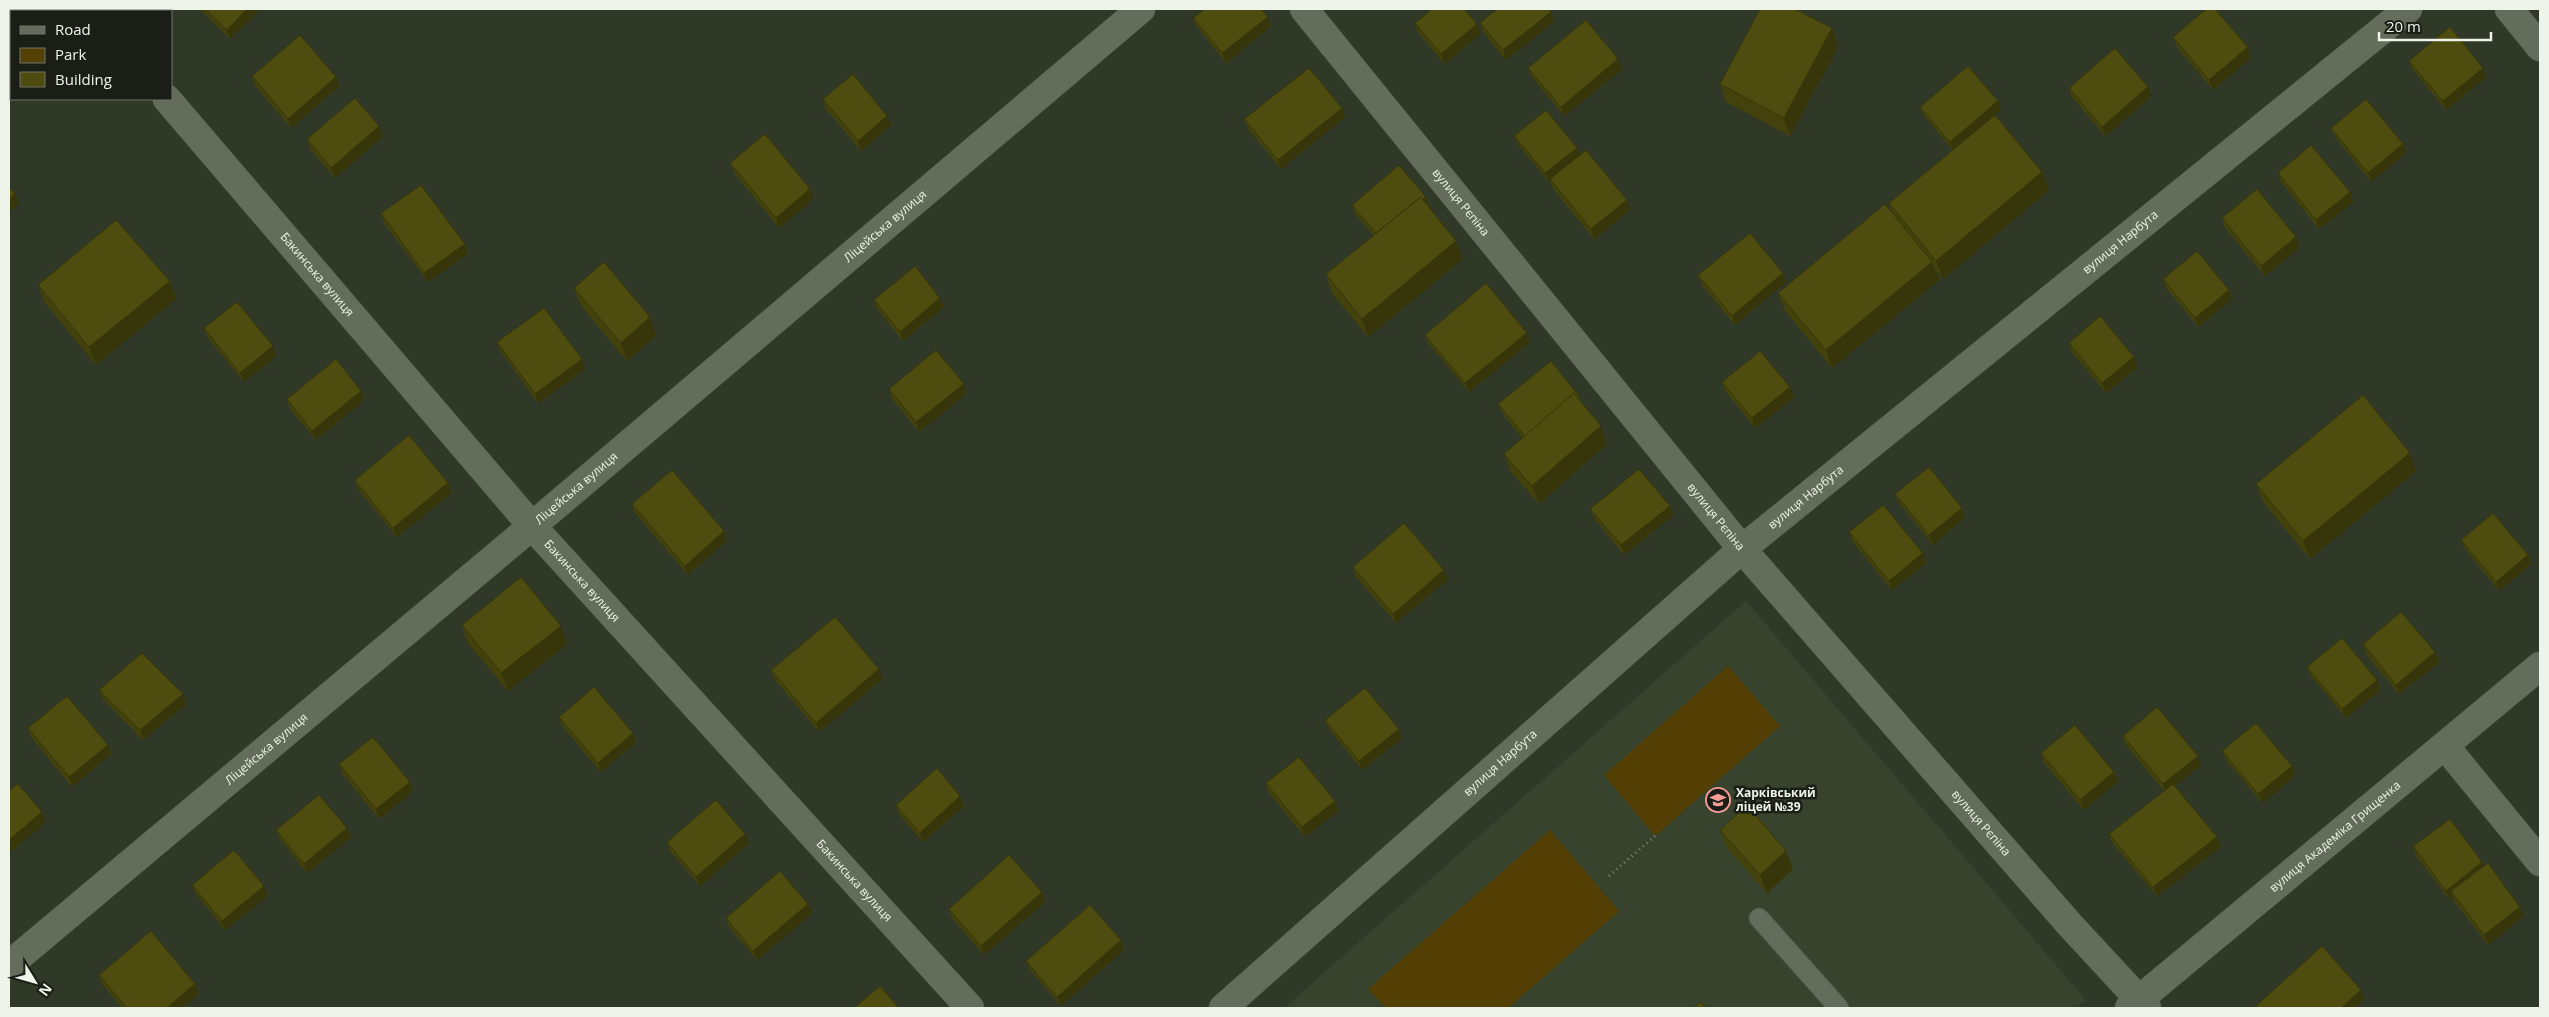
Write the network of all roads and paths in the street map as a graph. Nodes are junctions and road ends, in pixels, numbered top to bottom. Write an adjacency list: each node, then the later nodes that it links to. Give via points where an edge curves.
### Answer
1 (1141, 9): 7 (street, Ліцейська вулиця)
2 (1304, 9): 8 (street, вулиця Рєпіна)
3 (2408, 9): 8 (street, вулиця Нарбута)
4 (2509, 9): 5 (street)
5 (2540, 47)
6 (169, 100): 7 (street, Бакинська вулиця)
7 (532, 526): 15 (street, Ліцейська вулиця); 17 (street, Бакинська вулиця)
8 (1742, 549): 16 (street, вулиця Рєпіна); 18 (street, вулиця Нарбута)
9 (2540, 666): 10 (street, вулиця Академіка Грищенка)
10 (2444, 746): 12 (street); 16 (street, вулиця Академіка Грищенка)
11 (1655, 836): 13 (path)
12 (2540, 862)
13 (1608, 876)
14 (1759, 918): 19 (lane)
15 (9, 965)
16 (2138, 1005)
17 (970, 1008)
18 (1223, 1008)
19 (1839, 1008)

